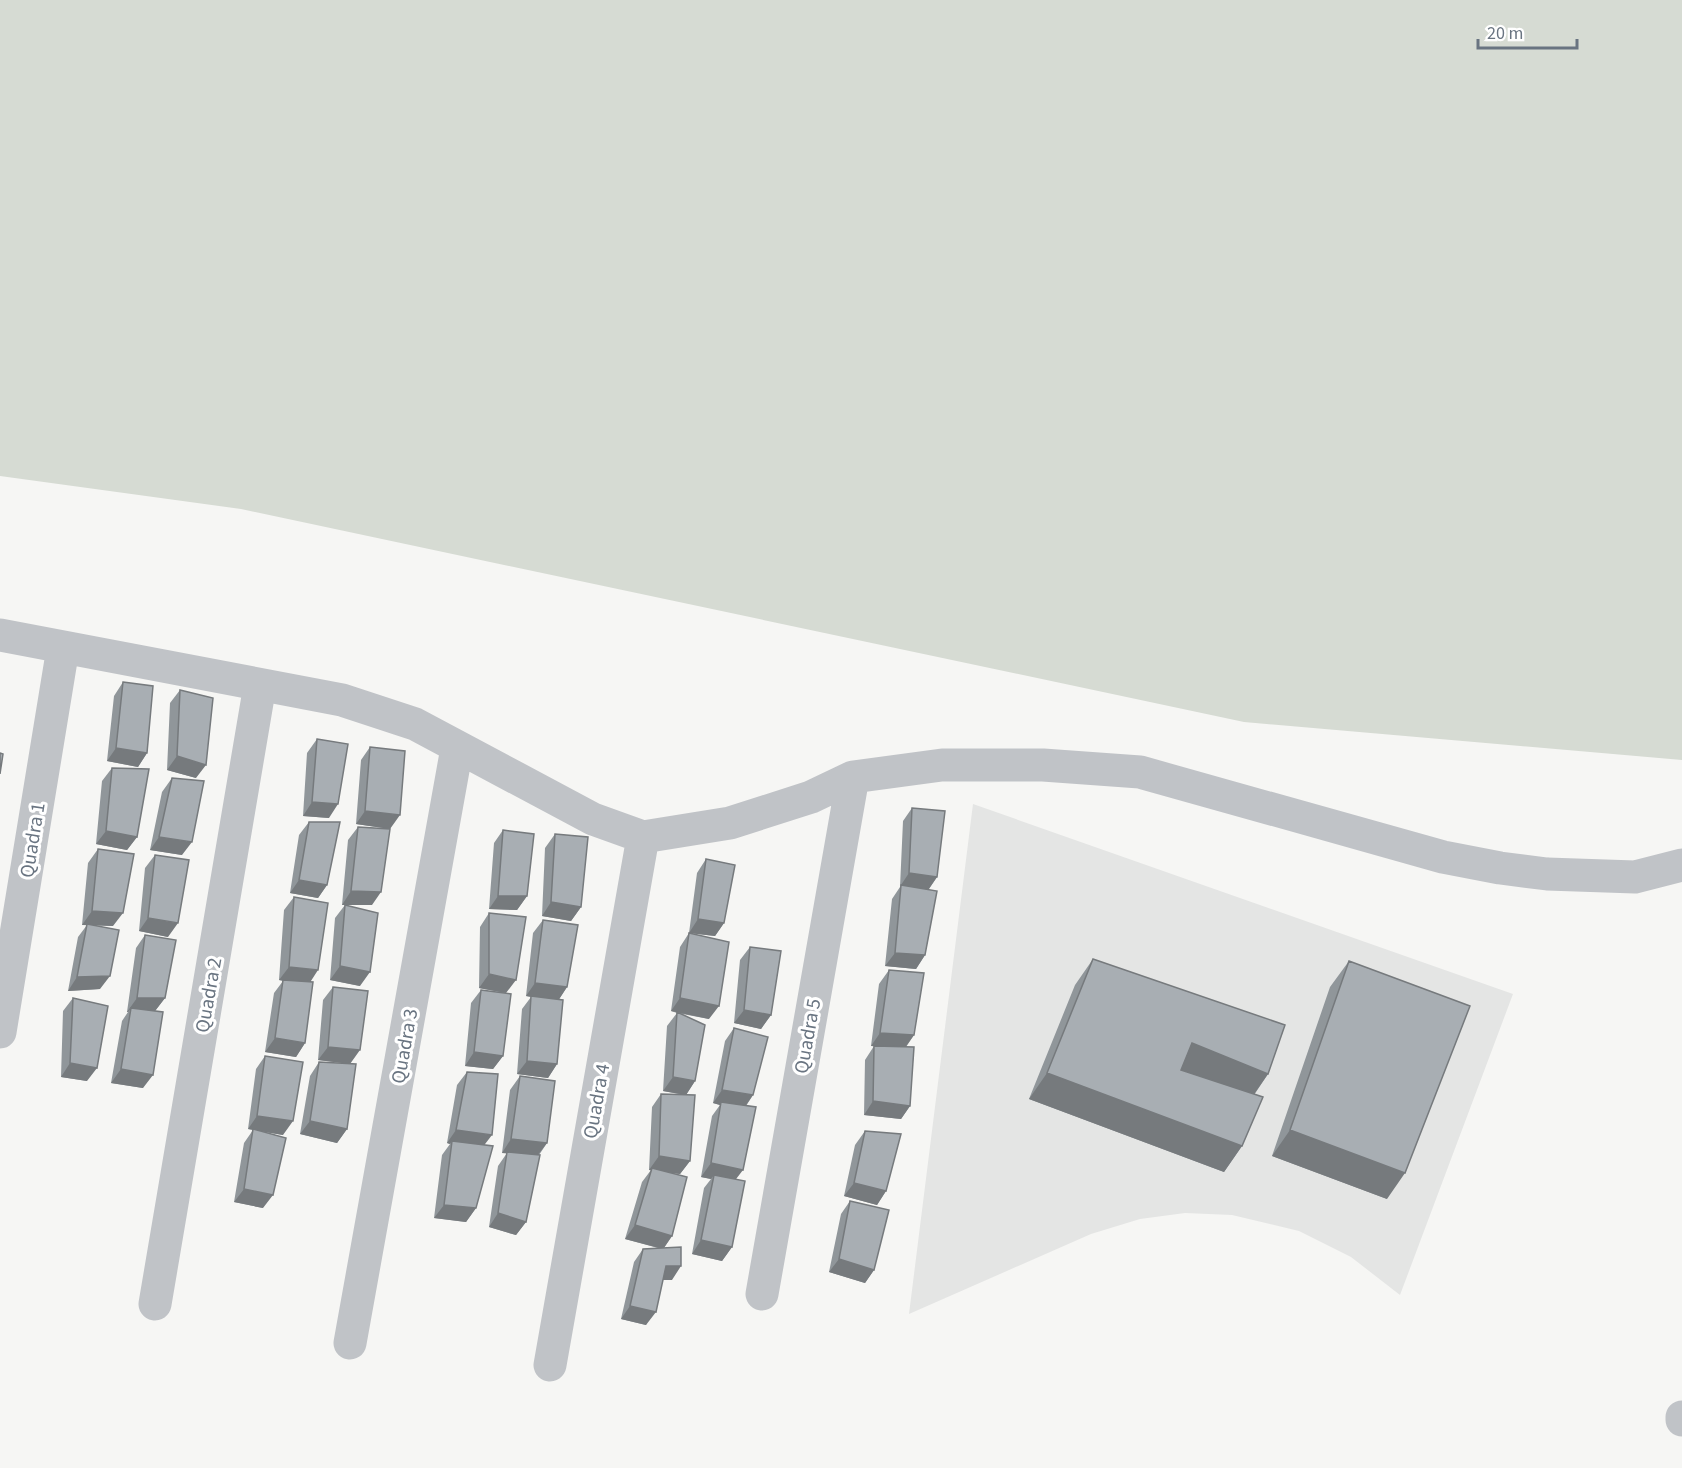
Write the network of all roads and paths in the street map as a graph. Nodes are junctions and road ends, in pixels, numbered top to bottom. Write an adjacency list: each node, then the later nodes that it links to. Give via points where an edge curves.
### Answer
1 (0, 635): 2 (street)
2 (63, 648): 3 (street); 8 (street, Quadra 1)
3 (260, 685): 4 (street, via 342,700 415,724); 10 (street, Quadra 2)
4 (457, 748): 6 (street, via 593,819); 11 (street, Quadra 3)
5 (853, 777): 6 (street, via 811,797 730,823); 7 (street, via 942,765 1043,765 1140,772 1443,857 1500,868 1635,877); 9 (street, Quadra 5)
6 (643, 837): 12 (street, Quadra 4)
7 (1682, 865)
8 (0, 1032)
9 (762, 1294)
10 (155, 1304)
11 (350, 1343)
12 (550, 1365)

